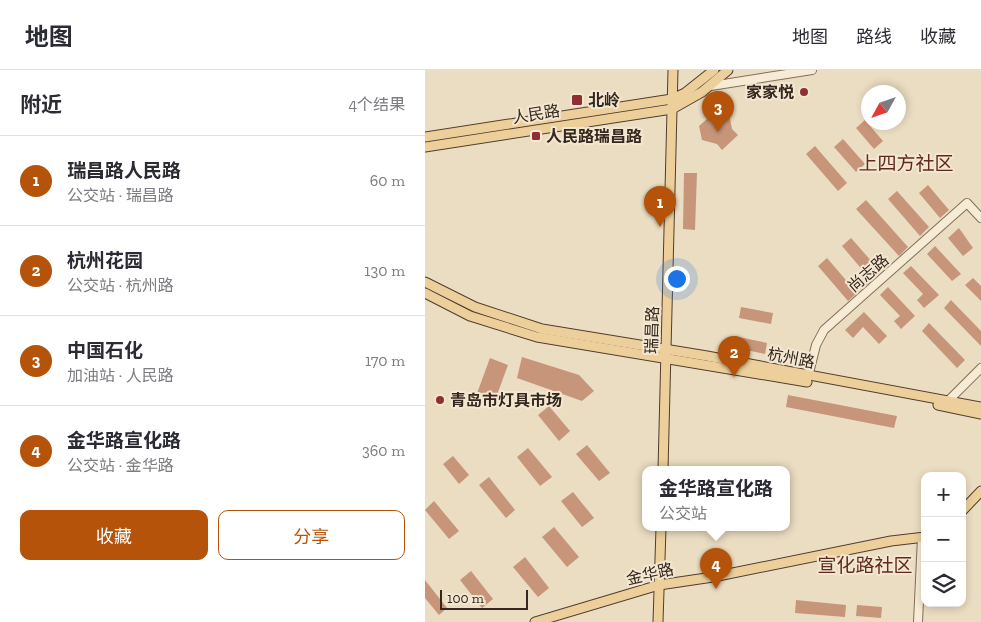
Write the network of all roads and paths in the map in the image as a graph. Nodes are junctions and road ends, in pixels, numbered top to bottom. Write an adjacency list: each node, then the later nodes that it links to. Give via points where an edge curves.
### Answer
1 (673, 70): 6 (main road, 瑞昌路)
2 (714, 70): 6 (main road, 人民路)
3 (728, 70): 5 (main road, 人民路)
4 (812, 70): 5 (street)
5 (711, 86): 7 (main road, 人民路)
6 (672, 99): 7 (main road, 瑞昌路); 8 (main road, 人民路)
7 (672, 109): 9 (main road, 人民路); 13 (main road, 瑞昌路)
8 (425, 137)
9 (425, 147)
10 (981, 218): 16 (street, 尚志路, via 967,204 824,330 816,345)
11 (425, 282): 13 (main road, 杭州路, via 475,307 543,329)
12 (425, 293): 14 (main road, 杭州路, via 470,316 537,337)
13 (666, 350): 14 (main road, 瑞昌路); 16 (main road, 杭州路)
14 (666, 360): 17 (main road, 杭州路); 20 (main road, 瑞昌路)
15 (981, 368): 17 (street)
16 (808, 377): 17 (main road, 杭州路)
17 (945, 403): 18 (main road, 杭州路); 19 (main road, 杭州路)
18 (981, 407)
19 (981, 414)
20 (663, 466)
21 (981, 491): 22 (main road)
22 (966, 507)
23 (661, 531): 26 (main road)
24 (921, 537): 26 (main road, 金华路)
25 (922, 562): 29 (street)
26 (659, 585): 27 (main road, 金华路); 28 (main road)
27 (535, 622)
28 (658, 622)
29 (918, 622)

